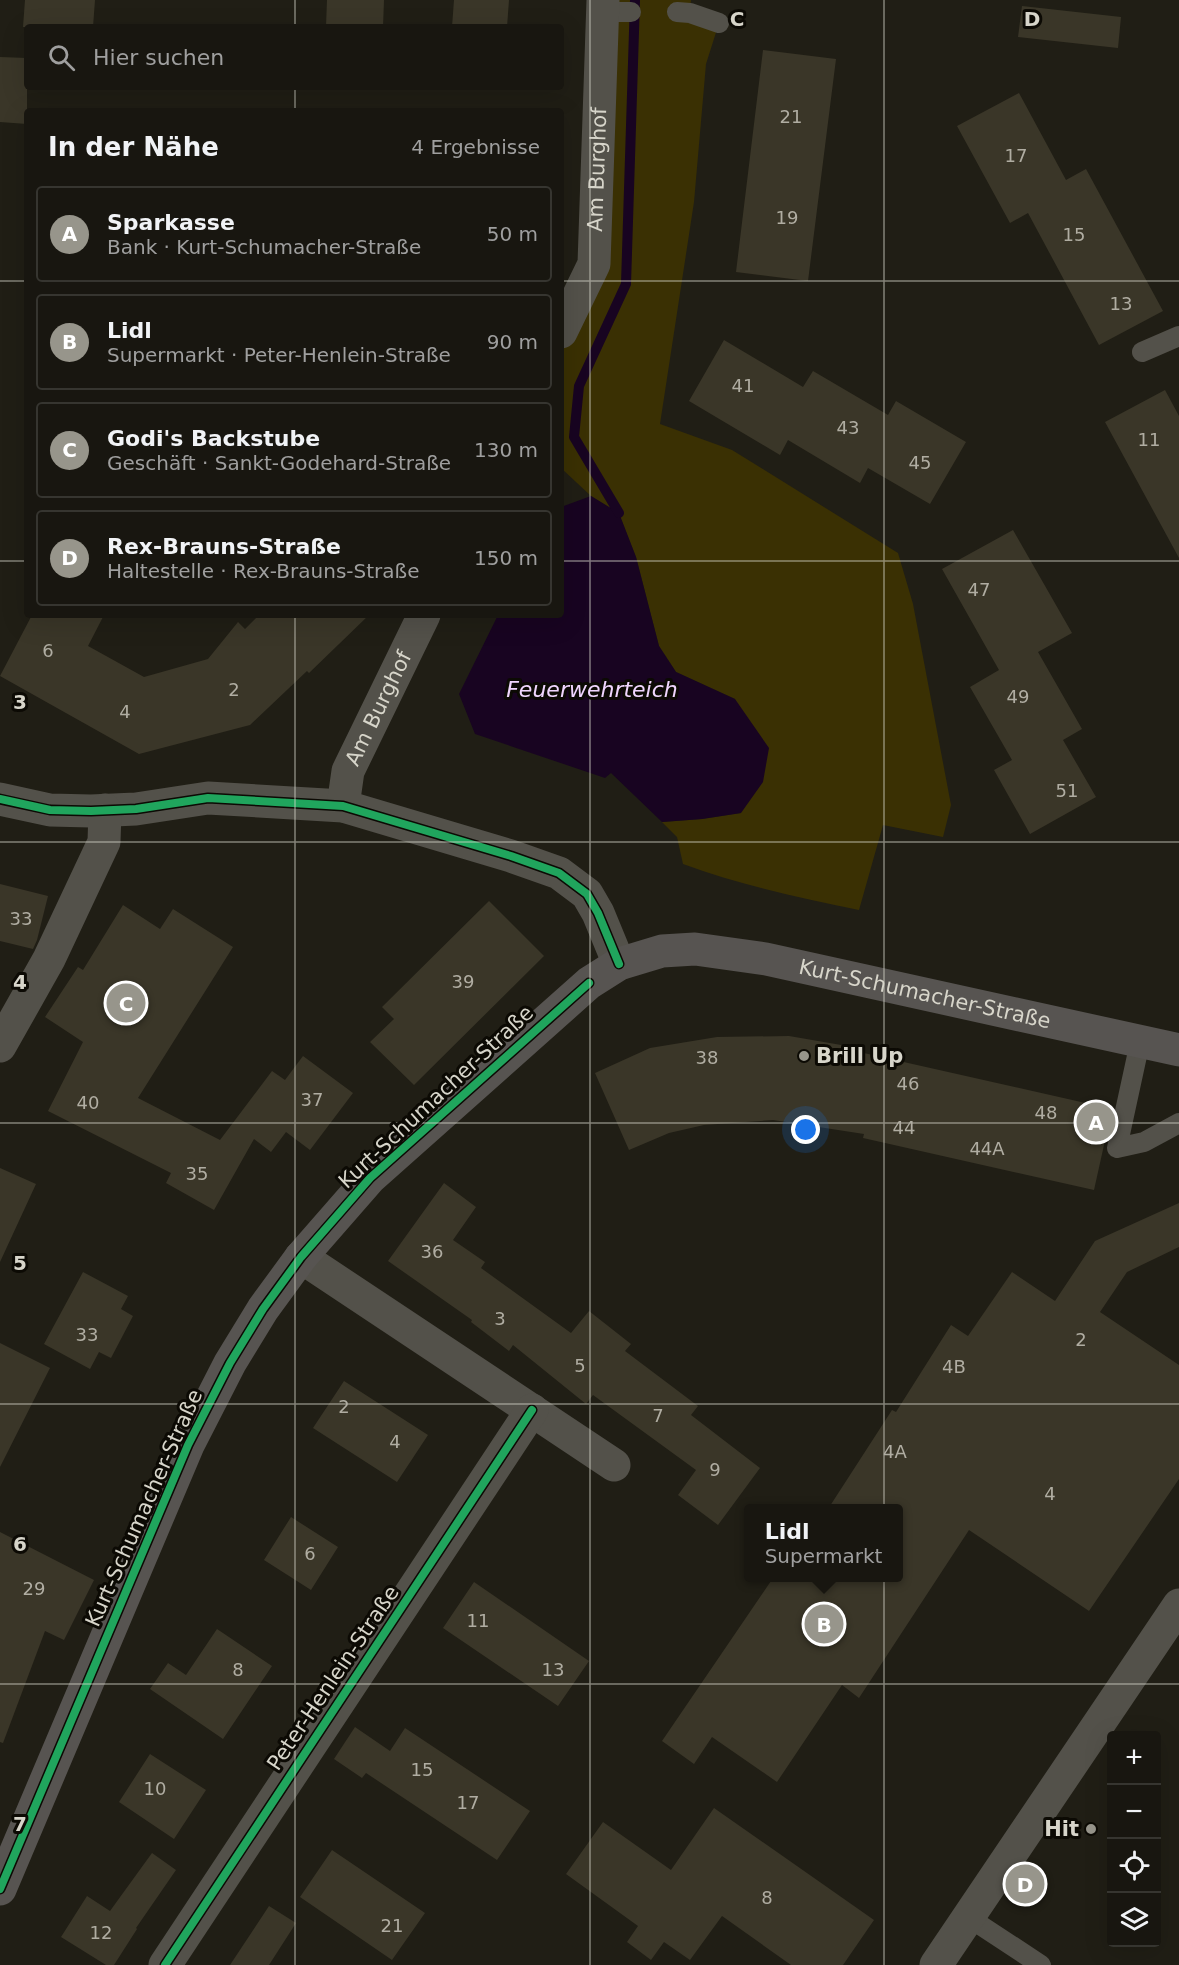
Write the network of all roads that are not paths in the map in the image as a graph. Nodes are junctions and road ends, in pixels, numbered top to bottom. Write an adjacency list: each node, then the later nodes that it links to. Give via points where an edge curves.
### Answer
1 (612, 8): 4 (street, Am Burghof, via 594,264)
2 (677, 12): 3 (lane)
3 (718, 23)
4 (564, 326)
5 (1179, 336): 6 (lane)
6 (1142, 352)
7 (423, 618): 9 (street, Am Burghof, via 348,771)
8 (0, 799): 10 (street, via 50,810)
9 (343, 806): 10 (street, via 208,798); 11 (street, via 559,873 587,894)
10 (105, 810): 13 (street, via 104,842 49,959)
11 (620, 964): 12 (main road, Kurt-Schumacher-Straße, via 662,951 695,949 766,959); 16 (main road, Kurt-Schumacher-Straße, via 589,983 370,1178)
12 (1140, 1042): 14 (main road, Kurt-Schumacher-Straße); 15 (lane, via 1117,1148 1144,1142)
13 (0, 1046)
14 (1179, 1050)
15 (1179, 1123)
16 (301, 1257): 17 (street); 20 (main road, Kurt-Schumacher-Straße, via 230,1363 188,1445)
17 (532, 1410): 18 (street); 22 (street, Peter-Henlein-Straße)
18 (614, 1465)
19 (1179, 1605): 21 (street)
20 (0, 1889)
21 (968, 1917): 23 (street); 24 (lane)
22 (165, 1965)
23 (936, 1965)
24 (1041, 1965)

